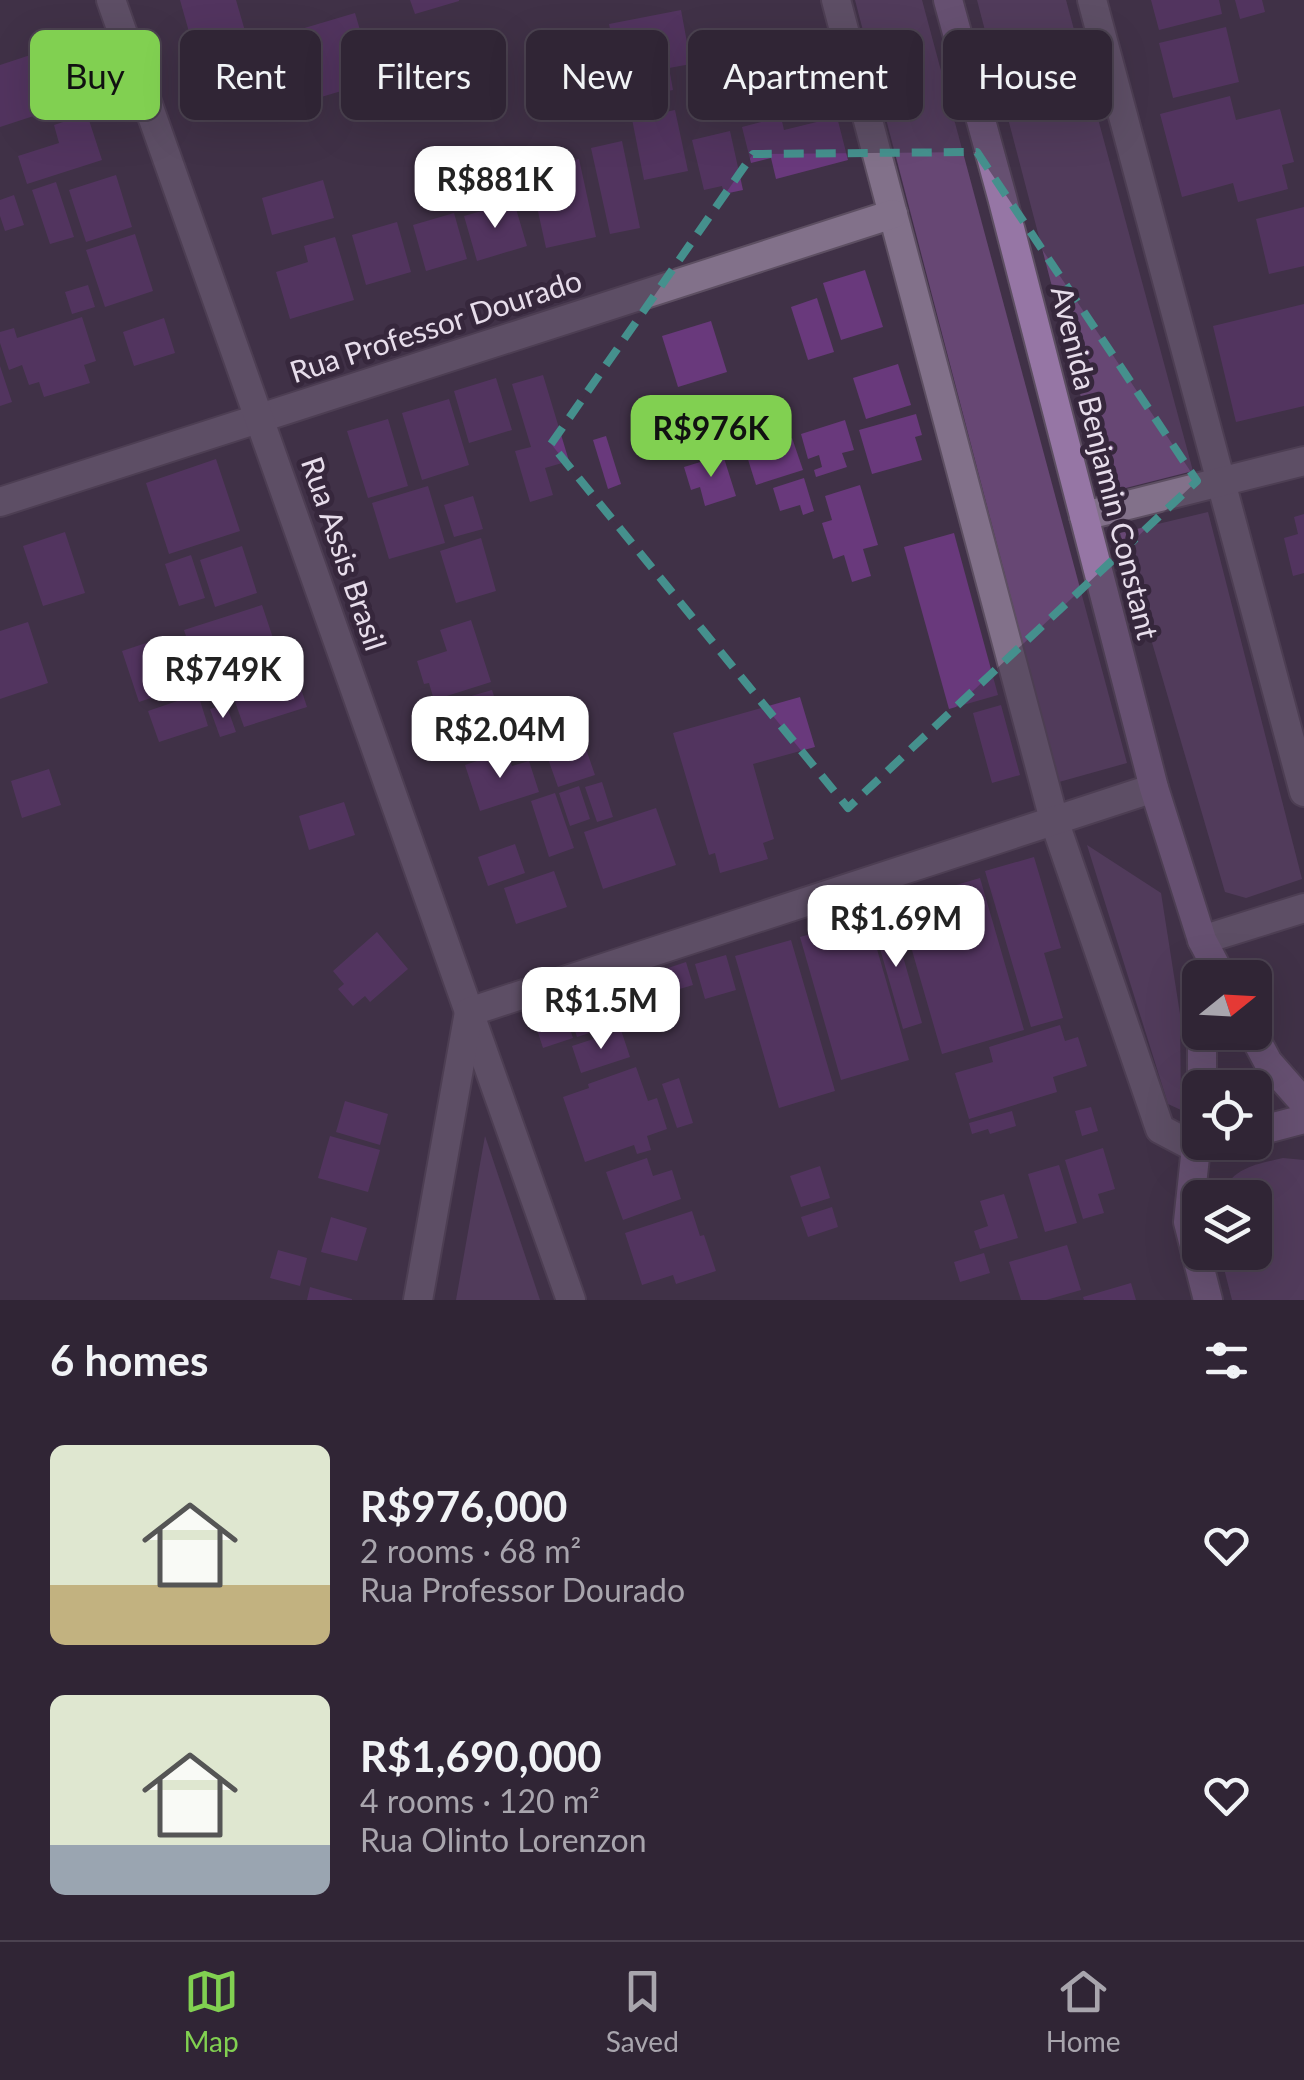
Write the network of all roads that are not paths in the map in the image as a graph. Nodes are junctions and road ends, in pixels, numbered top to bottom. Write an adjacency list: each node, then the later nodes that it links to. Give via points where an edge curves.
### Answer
1 (111, 0): 6 (street, Rua Assis Brasil)
2 (836, 0): 5 (street)
3 (948, 0): 10 (main road, Avenida Benjamin Constant)
4 (1092, 0): 8 (street)
5 (893, 214): 6 (street, Rua Professor Dourado); 13 (street)
6 (260, 418): 9 (street, Rua Professor Dourado); 18 (street, Rua Assis Brasil)
7 (1304, 461): 8 (street)
8 (1220, 482): 10 (street); 12 (street)
9 (0, 502)
10 (1084, 516): 11 (main road, Avenida Benjamin Constant)
11 (1154, 788): 13 (street); 15 (main road, Avenida Benjamin Constant)
12 (1304, 792)
13 (1054, 820): 18 (street); 23 (street, via 1160,1129)
14 (1304, 908): 15 (street)
15 (1202, 940): 16 (main road, Avenida Benjamin Constant); 17 (main road, Avenida Benjamin Constant)
16 (1202, 960)
17 (1213, 960)
18 (469, 1012): 25 (street); 26 (street, Rua Assis Brasil)
19 (1262, 1050): 20 (main road)
20 (1304, 1103)
21 (1304, 1119): 22 (main road)
22 (1272, 1127)
23 (1182, 1137)
24 (1202, 1160): 27 (main road, via 1188,1222)
25 (418, 1300)
26 (572, 1300)
27 (1208, 1300)

